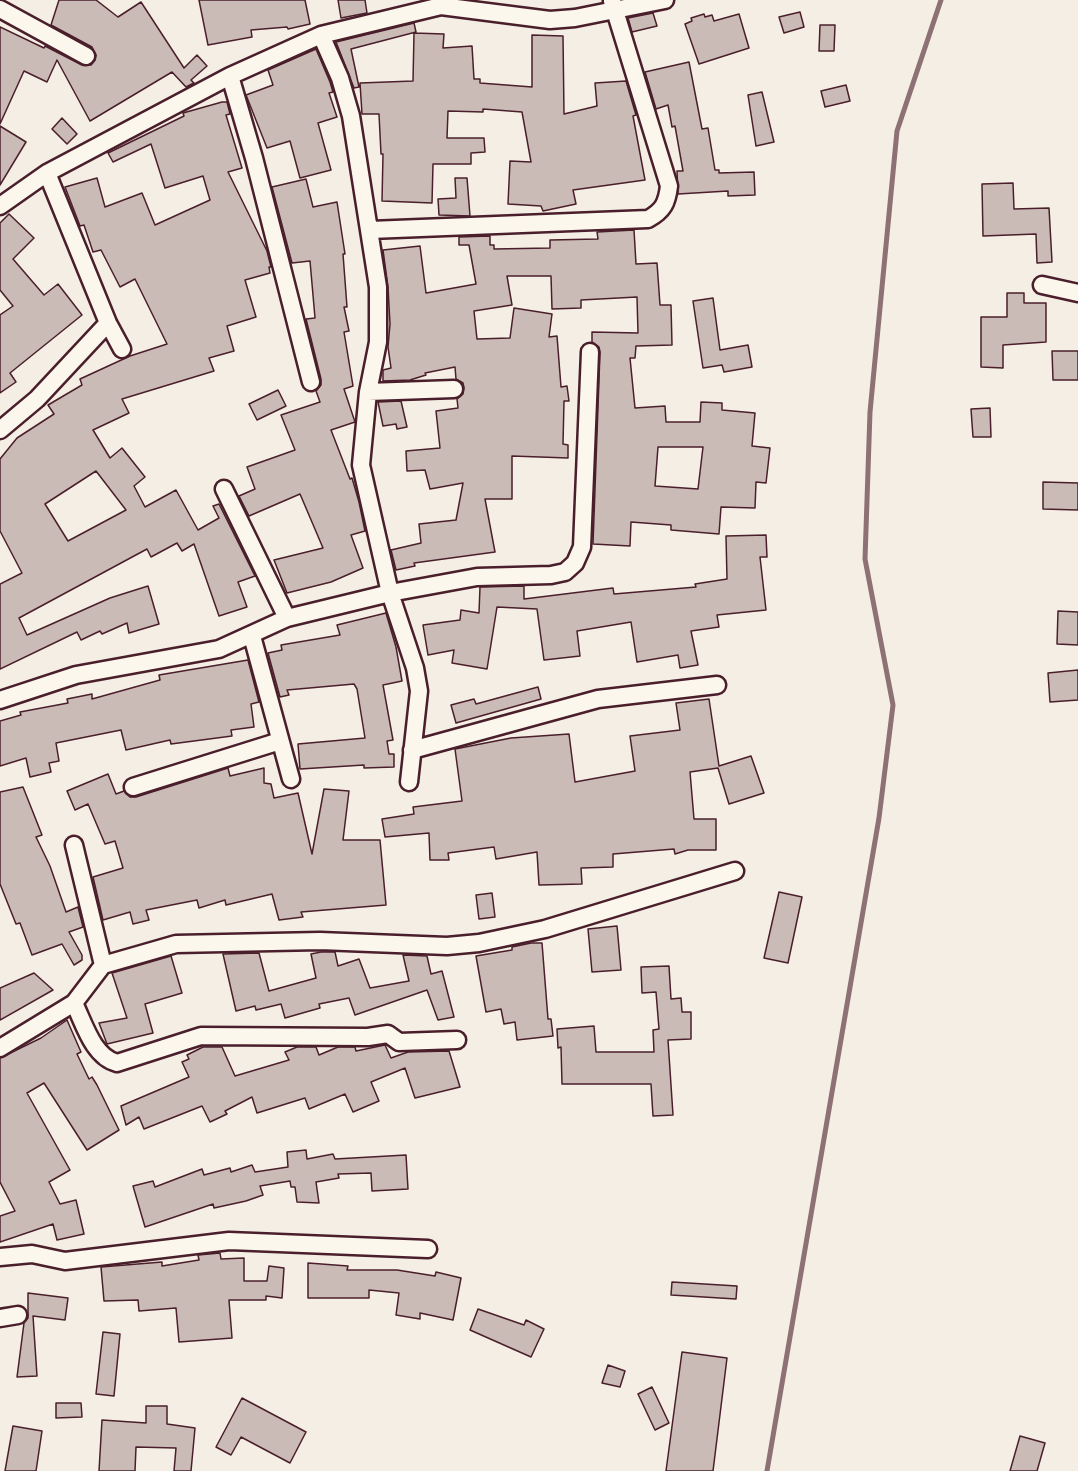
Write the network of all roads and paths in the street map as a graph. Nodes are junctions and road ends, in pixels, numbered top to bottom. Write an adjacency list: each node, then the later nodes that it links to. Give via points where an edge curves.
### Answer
1 (665, 0): 2 (street)
2 (612, 5): 4 (street, via 550,20 441,6); 9 (street, via 669,186 667,202 659,213 648,219)
3 (0, 9): 5 (street)
4 (321, 35): 6 (street); 9 (street, via 351,116)
5 (86, 56)
6 (230, 76): 7 (street); 15 (street)
7 (47, 173): 8 (street); 12 (street)
8 (0, 206)
9 (370, 230): 17 (street, via 378,287 378,342)
10 (1042, 285): 11 (street)
11 (1078, 292)
12 (108, 323): 13 (street); 18 (street, via 37,399)
13 (122, 349)
14 (591, 352): 20 (street, via 582,547 575,563 565,572 551,575 477,578)
15 (311, 382)
16 (454, 388): 17 (street)
17 (368, 392): 20 (street, via 361,465)
18 (0, 430)
19 (224, 489): 21 (street)
20 (390, 593): 21 (street); 26 (street, via 416,668 419,691)
21 (287, 618): 22 (street)
22 (252, 636): 24 (street, via 219,649 53,681); 25 (street)
23 (717, 685): 26 (street, via 598,699)
24 (0, 700)
25 (280, 741): 27 (street); 29 (street)
26 (412, 750): 28 (street)
27 (291, 779)
28 (409, 782)
29 (133, 787)
30 (74, 844): 32 (street)
31 (735, 871): 32 (street, via 545,929 479,943 447,946 320,941 176,945)
32 (103, 965): 33 (street)
33 (74, 1003): 34 (street, via 98,1051 117,1063 201,1036 388,1034 399,1042); 35 (street)
34 (457, 1040)
35 (0, 1048)
36 (428, 1250): 37 (street, via 229,1241 65,1261 32,1254)
37 (0, 1257)
38 (18, 1315): 39 (street)
39 (0, 1318)

